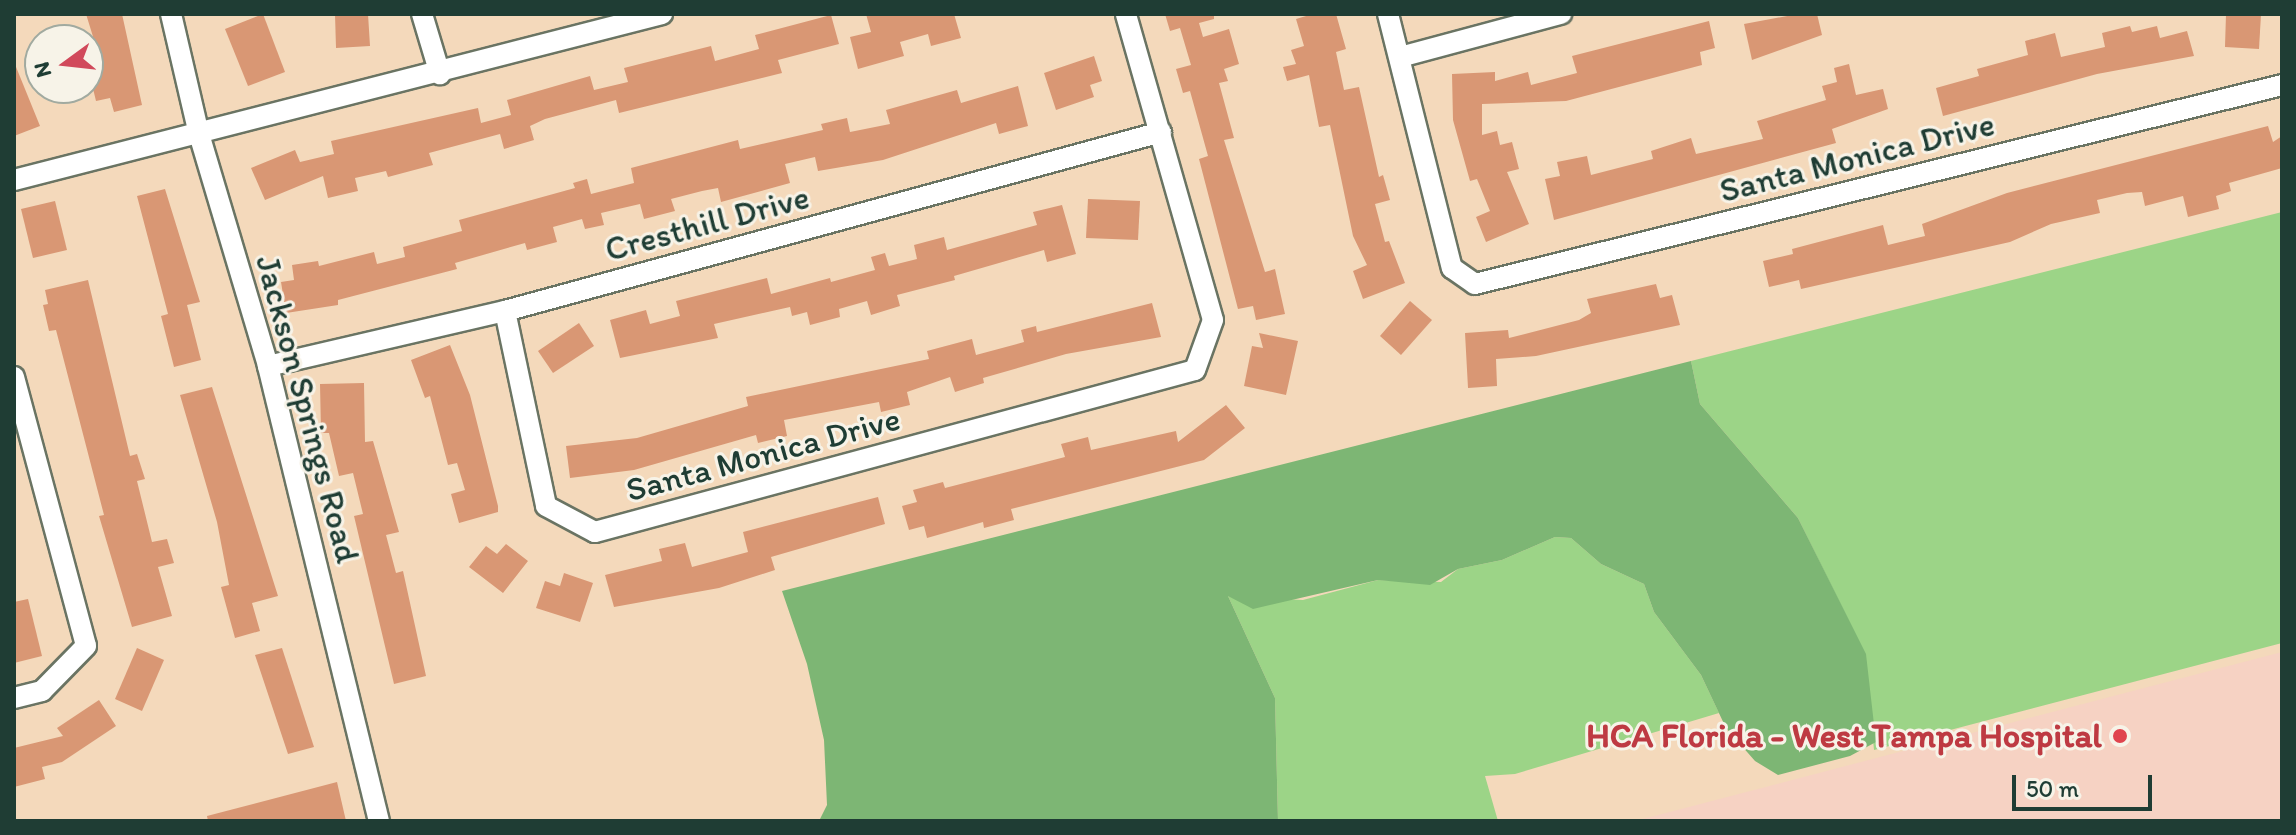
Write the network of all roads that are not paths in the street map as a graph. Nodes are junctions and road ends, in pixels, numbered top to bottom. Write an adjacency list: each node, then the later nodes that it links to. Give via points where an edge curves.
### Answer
1 (171, 14): 11 (street, Jackson Springs Road)
2 (422, 14): 8 (street)
3 (662, 14): 8 (street)
4 (1126, 14): 10 (street)
5 (1388, 14): 7 (street)
6 (1561, 14): 7 (street)
7 (1400, 57): 9 (street, Santa Monica Drive, via 1452,268 1475,284)
8 (440, 74): 11 (street)
9 (2282, 85)
10 (1161, 132): 13 (street, Cresthill Drive); 13 (street, Santa Monica Drive, via 1213,320 1195,370 595,532 546,506)
11 (199, 134): 12 (street); 14 (street, Jackson Springs Road)
12 (14, 180)
13 (505, 311): 14 (street, Cresthill Drive)
14 (268, 366): 17 (street, Jackson Springs Road)
15 (14, 377): 16 (street, via 86,646 42,691)
16 (14, 698)
17 (379, 821)

